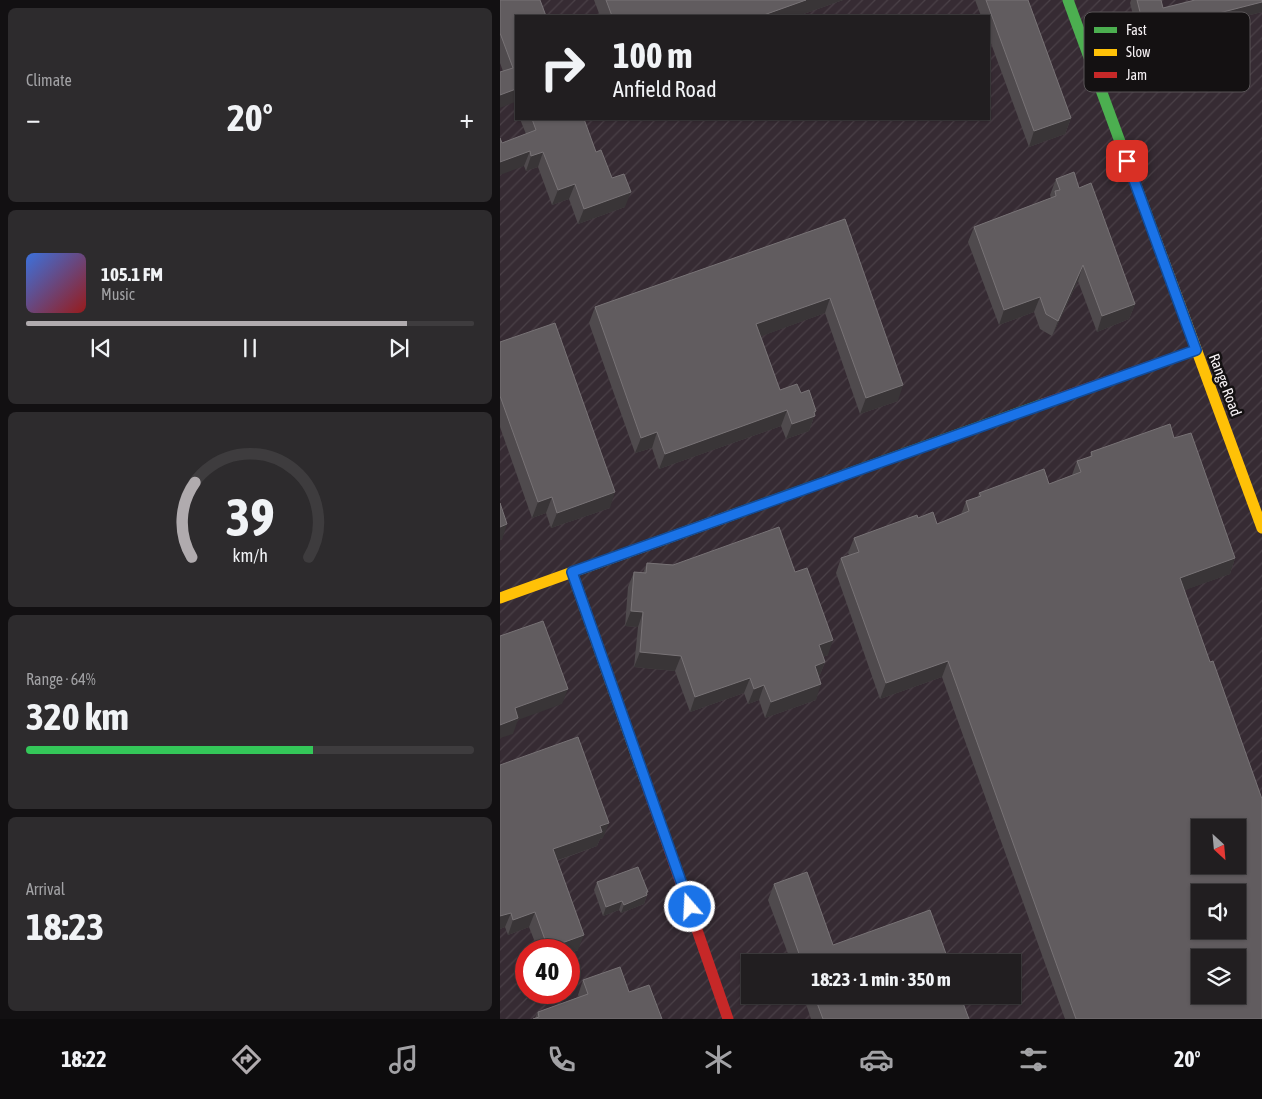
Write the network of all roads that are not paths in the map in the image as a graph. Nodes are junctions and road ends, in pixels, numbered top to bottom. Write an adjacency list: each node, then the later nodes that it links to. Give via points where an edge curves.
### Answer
1 (1068, 0): 2 (street, Range Road)
2 (1084, 44)
3 (1102, 92): 4 (street, Range Road)
4 (1196, 350): 5 (street, Range Road); 6 (street)
5 (1262, 528)
6 (572, 572): 7 (street); 8 (street)
7 (500, 598)
8 (728, 1019)

